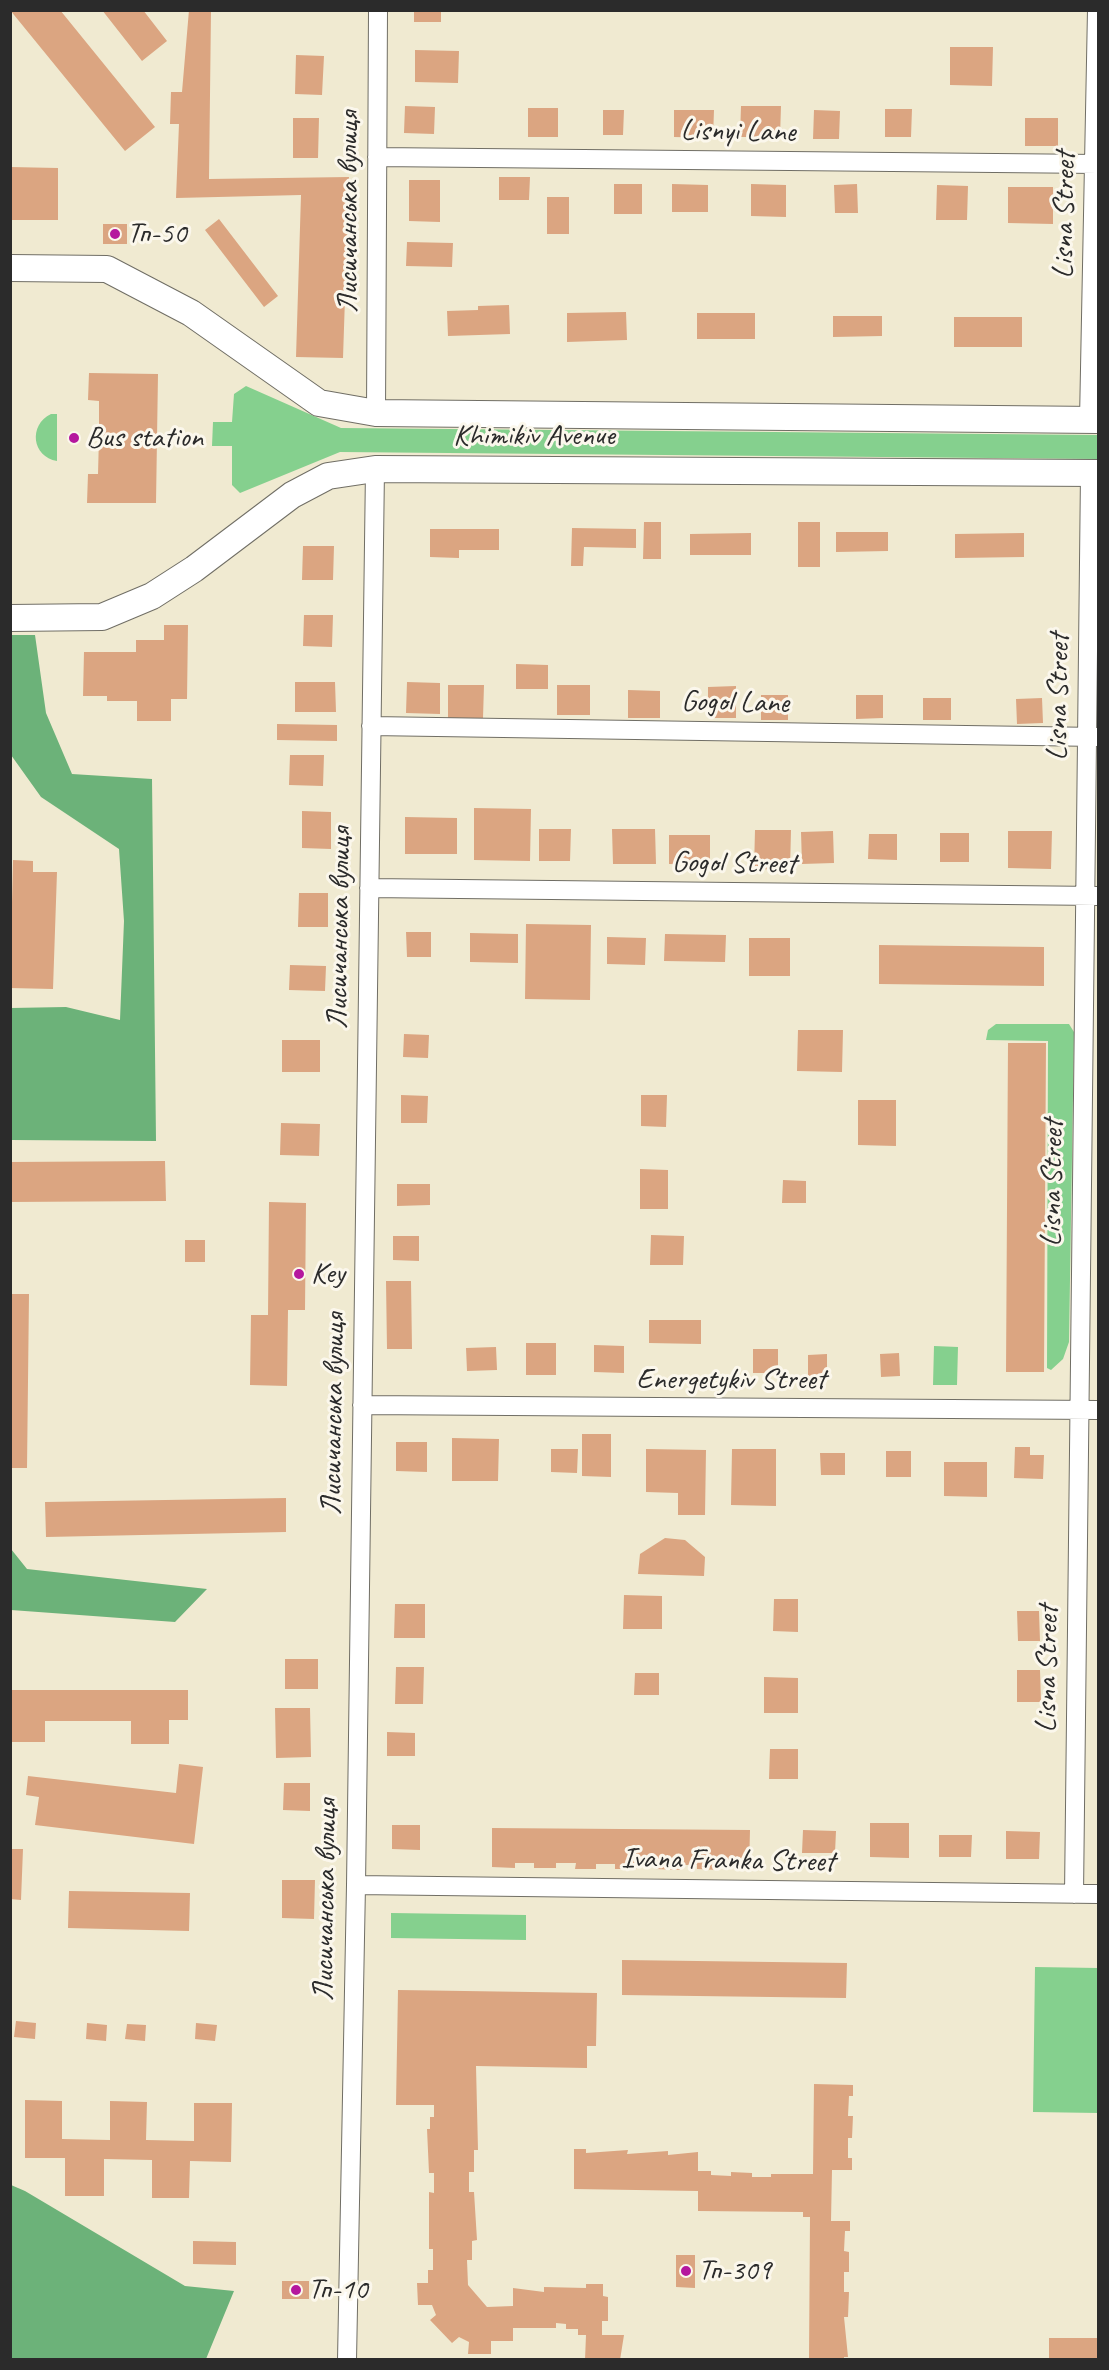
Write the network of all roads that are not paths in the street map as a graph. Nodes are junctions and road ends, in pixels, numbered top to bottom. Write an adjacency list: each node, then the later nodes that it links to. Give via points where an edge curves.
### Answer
1 (378, 10): 3 (street, Лисичанська вулиця)
2 (1097, 10): 4 (street, Lisna Street)
3 (377, 157): 4 (street, Lisnyi Lane); 6 (street, Лисичанська вулиця)
4 (1096, 164): 7 (street, Lisna Street)
5 (10, 267): 6 (main road, Khimikiv Avenue, via 107,269 191,314 319,403)
6 (376, 413): 7 (main road, Khimikiv Avenue)
7 (1094, 420)
8 (375, 469): 9 (main road, Khimikiv Avenue); 10 (main road, Khimikiv Avenue, via 328,476 291,495 194,569 142,600 102,617); 11 (street, Лисичанська вулиця)
9 (1094, 473): 12 (street, Lisna Street)
10 (10, 618)
11 (371, 726): 12 (street, Gogol Lane); 13 (street, Лисичанська вулиця)
12 (1093, 737): 14 (street, Lisna Street)
13 (369, 888): 14 (street, Gogol Street); 15 (street, Лисичанська вулиця)
14 (1092, 896): 16 (street, Lisna Street)
15 (363, 1405): 16 (street, Energetykiv Street); 18 (street, Лисичанська вулиця)
16 (1079, 1410): 17 (street, Energetykiv Street); 19 (street, Lisna Street)
17 (1098, 1410)
18 (356, 1885): 19 (street, Ivana Franka Street); 21 (street, Лисичанська вулиця)
19 (1074, 1894): 20 (street, Ivana Franka Street)
20 (1098, 1894)
21 (346, 2360)

